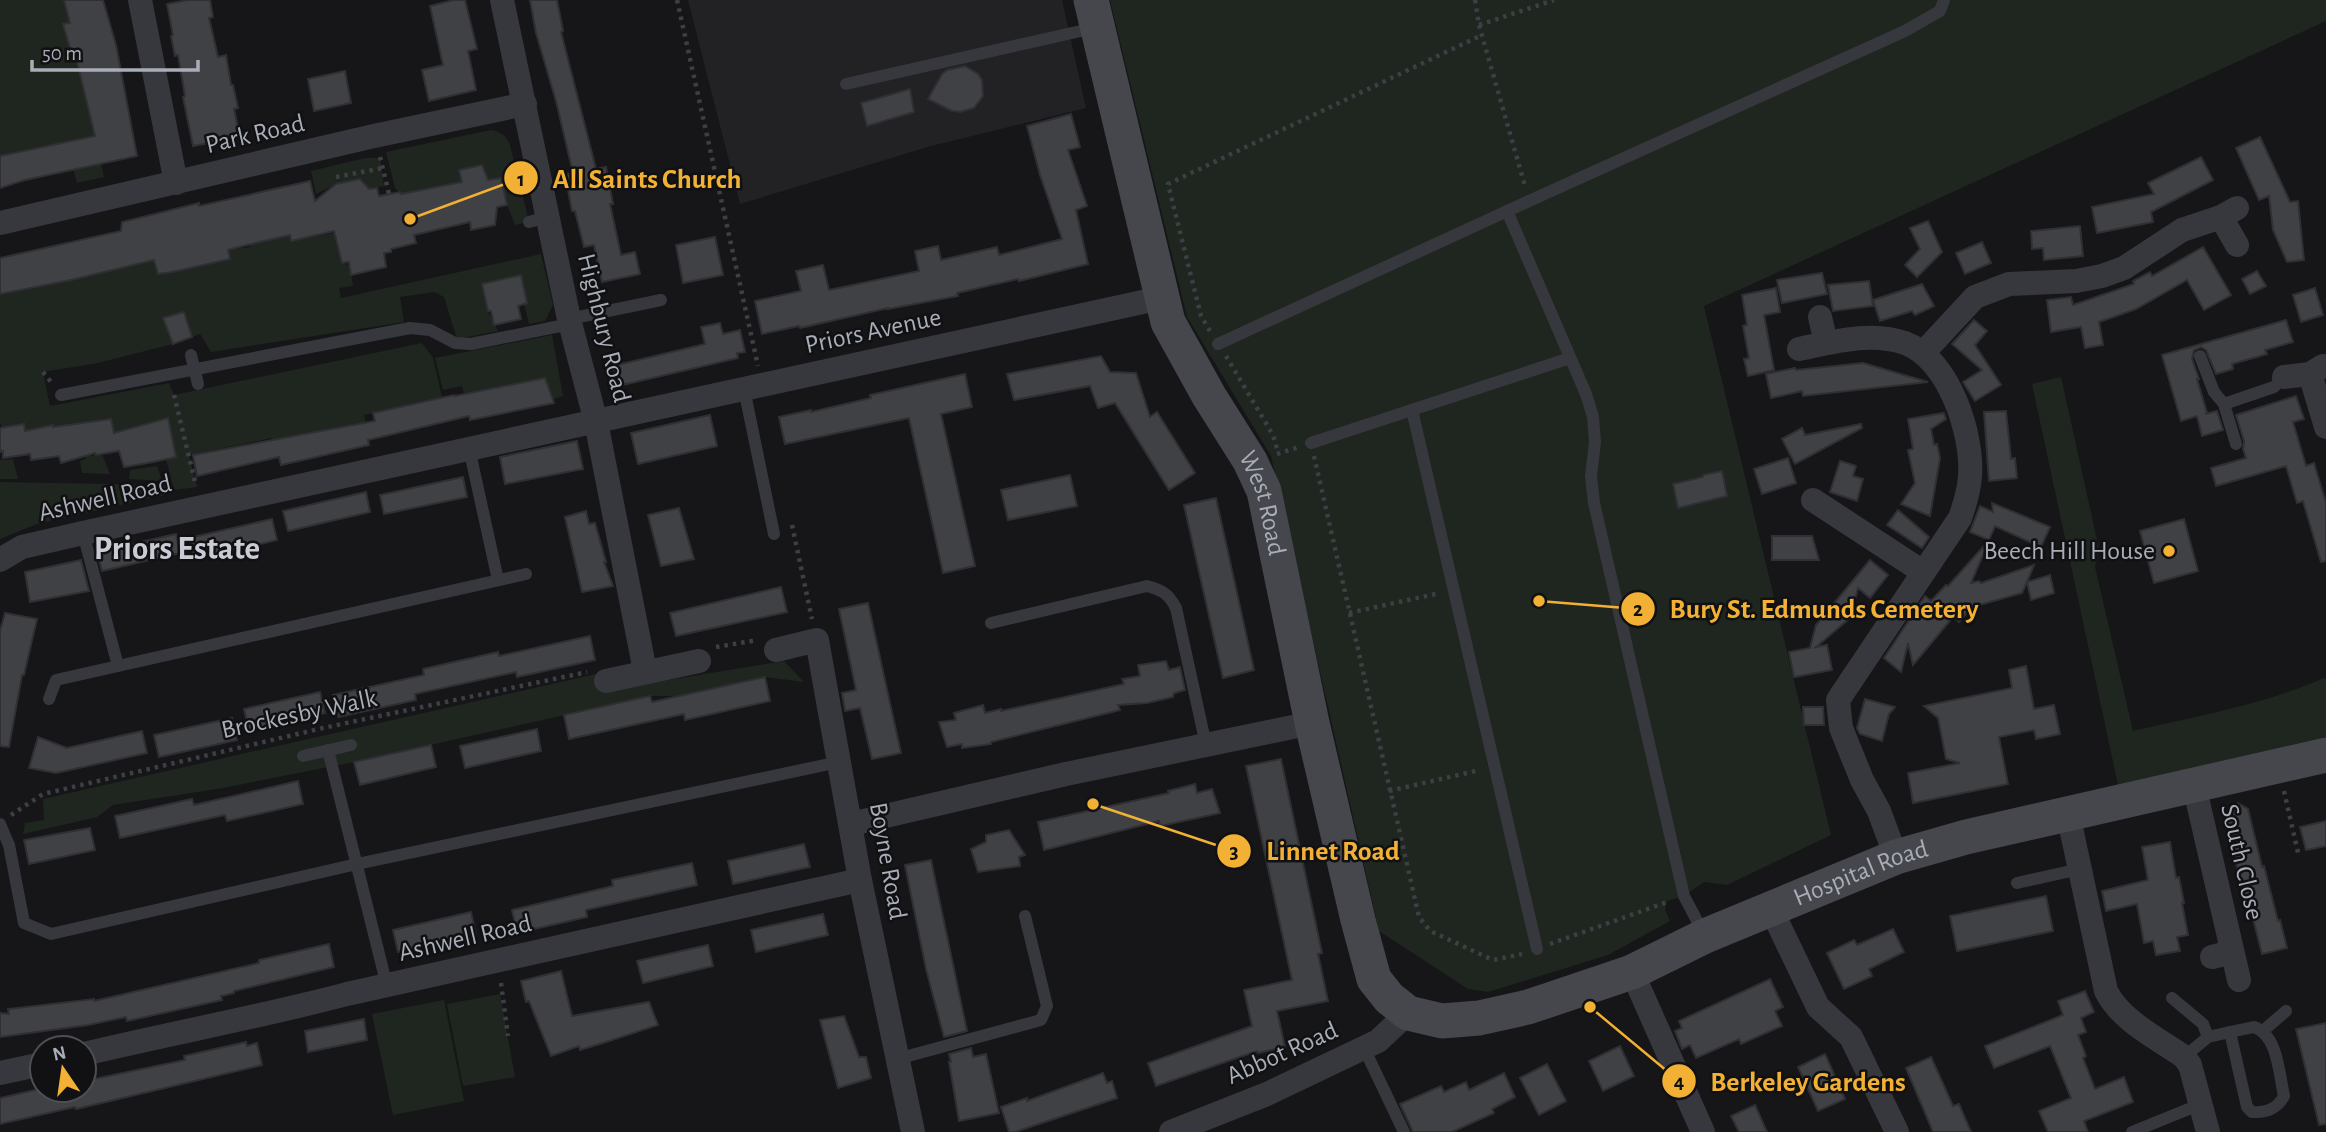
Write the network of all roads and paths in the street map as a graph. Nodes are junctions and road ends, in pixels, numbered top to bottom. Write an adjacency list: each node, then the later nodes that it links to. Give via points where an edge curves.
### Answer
1 (140, 0): 15 (street)
2 (502, 0): 11 (street, Highbury Road)
3 (677, 0): 36 (path)
4 (1475, 0): 8 (path)
5 (1554, 0): 8 (path)
6 (1944, 0): 17 (lane, via 1940,11 1905,31)
7 (1094, 14): 10 (lane); 21 (street, West Road)
8 (1479, 25): 9 (path)
9 (1482, 35): 17 (path); 26 (path, via 1168,184 1201,316)
10 (846, 84)
11 (525, 104): 12 (street, Park Road); 24 (street, Highbury Road, via 538,220)
12 (374, 136): 13 (path); 15 (street, Park Road)
13 (383, 168): 14 (path); 16 (path)
14 (335, 177)
15 (176, 183): 19 (street, Park Road)
16 (389, 194)
17 (1529, 201): 18 (lane)
18 (1507, 211): 26 (lane); 31 (lane)
19 (0, 223)
20 (2237, 245): 28 (street, via 2229,212 2182,230 2124,268 2102,276 2009,284 1975,297)
21 (1161, 298): 36 (street, Priors Avenue); 46 (street, West Road, via 1168,322 1209,396)
22 (661, 300): 24 (lane)
23 (1820, 317): 25 (street)
24 (570, 321): 32 (lane, via 471,344 410,328); 41 (street, Highbury Road)
25 (1826, 343): 27 (street); 28 (street, via 1867,337 1906,343)
26 (1218, 344): 46 (path, via 1273,435)
27 (1799, 349)
28 (1923, 354): 52 (street, via 1951,391 1969,445 1970,474 1960,518)
29 (191, 355): 32 (lane)
30 (2200, 356): 39 (lane, via 2214,392)
31 (1570, 358): 40 (lane); 84 (lane, via 1592,417 1594,503)
32 (195, 369): 35 (lane); 37 (lane, via 85,384)
33 (2317, 370): 34 (street); 42 (street)
34 (2284, 377): 39 (lane, via 2274,387)
35 (198, 384)
36 (753, 387): 41 (street, Priors Avenue); 50 (lane)
37 (61, 395)
38 (174, 395): 48 (path)
39 (2224, 404): 44 (lane)
40 (1412, 410): 43 (lane); 55 (lane)
41 (596, 422): 45 (street, Ashwell Road); 61 (street, Highbury Road)
42 (2326, 428)
43 (1311, 443): 46 (path); 56 (path)
44 (2236, 444)
45 (469, 448): 48 (street, Ashwell Road); 54 (lane)
46 (1264, 457): 64 (street, West Road, via 1264,491)
47 (1813, 500): 52 (street)
48 (201, 507): 49 (street, Ashwell Road)
49 (83, 533): 51 (street, Ashwell Road, via 22,547); 60 (lane)
50 (774, 534)
51 (0, 560)
52 (1923, 572): 78 (street, via 1838,700 1840,728)
53 (526, 574): 54 (lane)
54 (498, 580): 60 (lane)
55 (1454, 590): 56 (path); 72 (lane)
56 (1349, 613): 74 (path)
57 (991, 623): 66 (lane, via 1147,586 1161,590 1176,608)
58 (776, 650): 59 (path, via 757,639 702,650); 70 (street, Boyne Road, via 817,640)
59 (699, 661): 61 (street)
60 (118, 666): 63 (lane, via 56,680)
61 (645, 671): 62 (street)
62 (606, 681): 76 (path, Brockesby Walk, via 604,669 190,758 43,794)
63 (49, 699)
64 (1312, 723): 66 (street); 95 (street, West Road, via 1374,979)
65 (351, 745): 67 (lane)
66 (1206, 745): 77 (street)
67 (328, 750): 69 (lane); 80 (lane)
68 (2326, 755): 71 (street, Hospital Road)
69 (303, 756)
70 (839, 762): 77 (street, Boyne Road); 80 (lane)
71 (2278, 766): 73 (street, Hospital Road); 79 (path)
72 (1494, 767): 74 (path); 88 (lane)
73 (2194, 785): 75 (street, Hospital Road); 91 (street, South Close, via 2222,954)
74 (1389, 791): 88 (path, via 1419,917 1430,931 1493,960)
75 (2068, 814): 78 (street, Hospital Road); 81 (street)
76 (0, 823): 80 (lane, via 9,845 24,923 51,934)
77 (851, 824): 82 (street, Boyne Road)
78 (1896, 857): 85 (street, Hospital Road)
79 (2299, 857)
80 (357, 864): 92 (lane)
81 (2080, 869): 83 (lane); 102 (street, via 2106,991 2113,1004)
82 (860, 880): 92 (street, Ashwell Road); 103 (street, Boyne Road)
83 (2017, 883)
84 (1684, 896): 87 (lane); 88 (path)
85 (1771, 909): 87 (street, Hospital Road); 111 (street, via 1818,1007 1851,1037)
86 (1025, 916): 103 (lane, via 1047,1006 1041,1020)
87 (1705, 936): 89 (street, Hospital Road)
88 (1537, 949)
89 (1632, 972): 95 (street, Hospital Road, via 1528,1007 1479,1018 1442,1021); 110 (street)
90 (500, 979): 98 (path)
91 (2239, 980)
92 (387, 986): 101 (street, Ashwell Road)
93 (2172, 998): 99 (lane, via 2203,1024)
94 (2286, 1011): 96 (lane)
95 (1408, 1013): 100 (street, Abbot Road)
96 (2264, 1030): 97 (lane, via 2255,1027); 97 (lane, via 2271,1040 2284,1096 2273,1110 2260,1113 2247,1107)
97 (2230, 1032): 99 (lane)
98 (508, 1036)
99 (2208, 1037): 102 (lane)
100 (1364, 1048): 108 (street, Abbot Road); 109 (lane)
101 (98, 1051)
102 (2184, 1057): 106 (street)
103 (897, 1059): 107 (street, Boyne Road)
104 (28, 1067): 105 (street)
105 (0, 1073)
106 (2202, 1104): 112 (lane); 113 (street)
107 (913, 1132)
108 (1171, 1132)
109 (1404, 1132)
110 (1703, 1132)
111 (1897, 1132)
112 (2132, 1132)
113 (2208, 1132)

